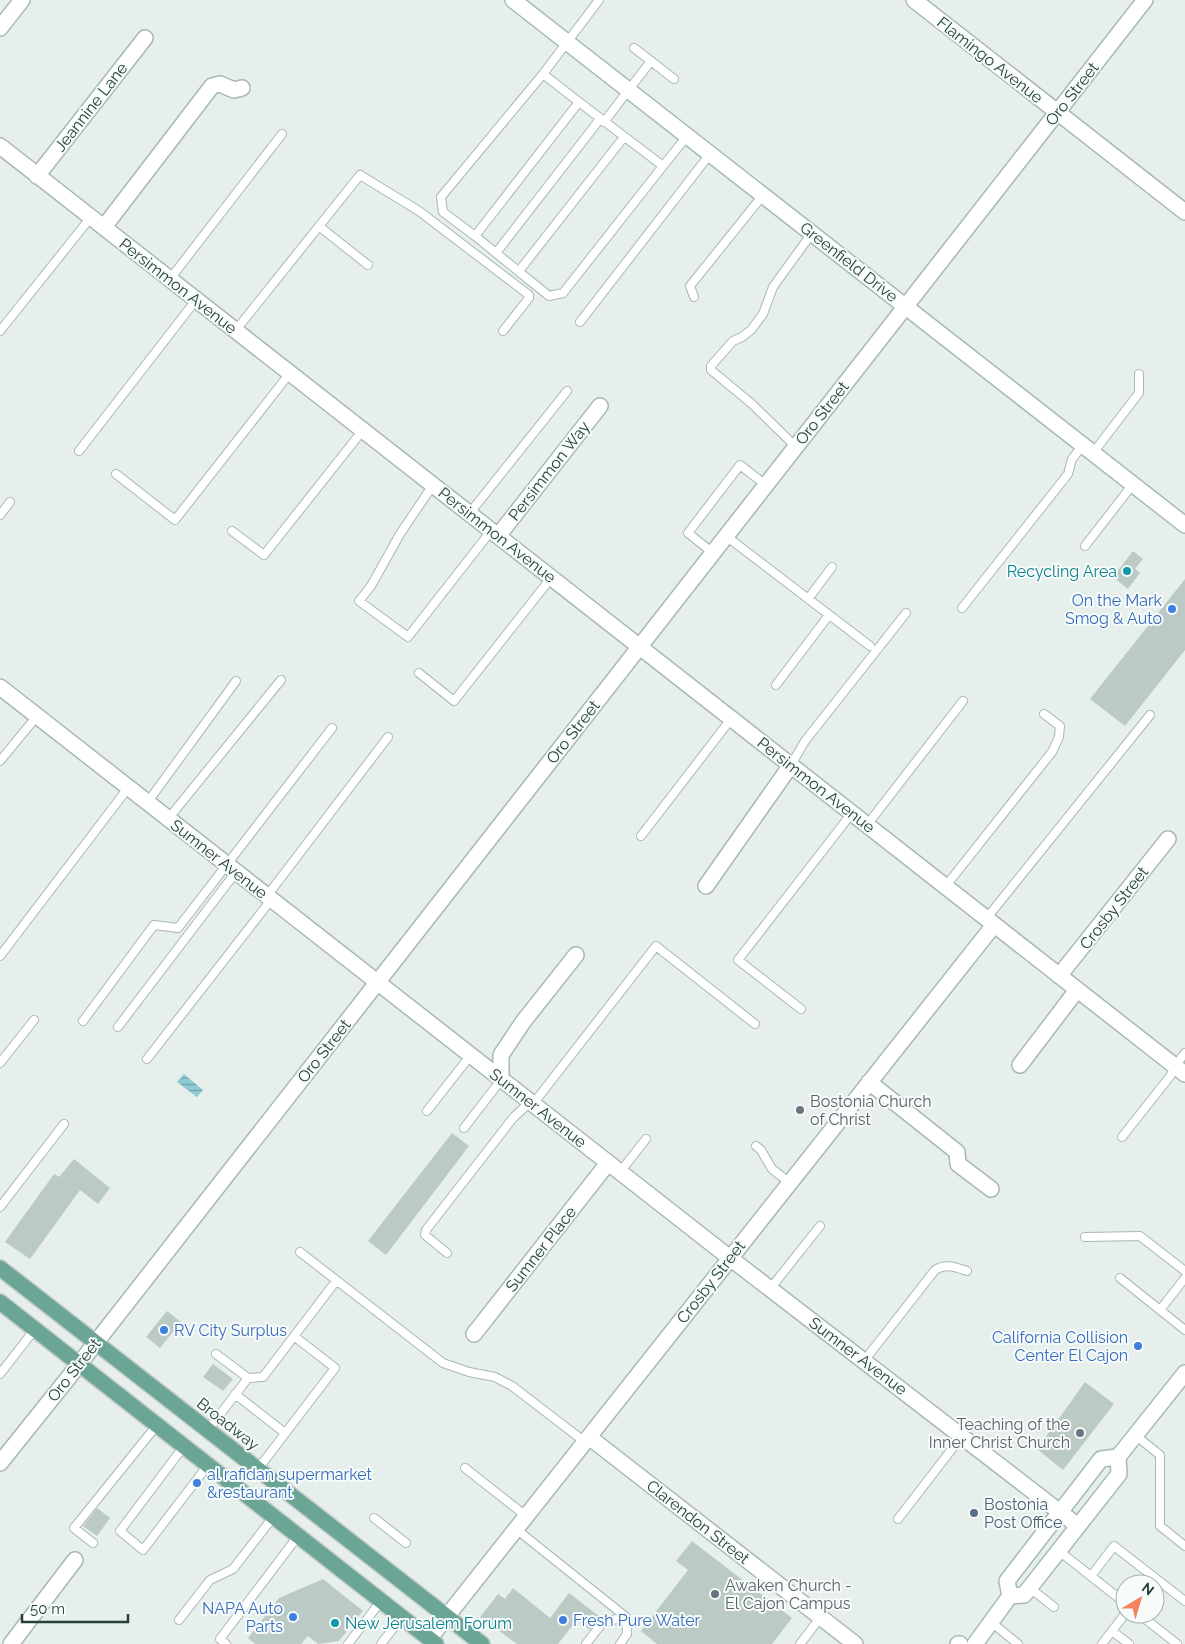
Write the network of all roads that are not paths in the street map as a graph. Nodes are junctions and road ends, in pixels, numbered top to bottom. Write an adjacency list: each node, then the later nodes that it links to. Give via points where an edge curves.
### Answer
1 (22, 0): 6 (street)
2 (512, 0): 8 (street, Greenfield Drive)
3 (599, 0): 8 (lane)
4 (914, 0): 16 (street, Flamingo Avenue)
5 (1145, 0): 16 (street, Oro Street)
6 (0, 28)
7 (145, 38): 24 (street, Jeannine Lane)
8 (567, 42): 11 (lane); 14 (street, Greenfield Drive)
9 (634, 48): 10 (lane)
10 (651, 61): 12 (lane); 14 (lane)
11 (543, 74): 15 (lane); 31 (lane, via 441,197 443,212)
12 (674, 79)
13 (242, 88): 29 (street, via 234,90 220,84 212,86)
14 (629, 91): 17 (lane); 19 (street, Greenfield Drive)
15 (579, 102): 17 (lane); 31 (lane)
16 (1057, 112): 26 (street, Flamingo Avenue); 38 (street, Oro Street)
17 (602, 120): 20 (lane); 32 (lane)
18 (282, 134): 35 (lane)
19 (687, 136): 22 (street, Greenfield Drive); 23 (lane)
20 (624, 137): 23 (lane); 34 (lane)
21 (0, 146): 24 (street, Persimmon Avenue)
22 (710, 154): 25 (street, Greenfield Drive); 39 (lane)
23 (663, 166): 34 (lane, via 563,294 549,296)
24 (37, 176): 27 (street, Persimmon Avenue)
25 (763, 195): 30 (street, Greenfield Drive); 36 (lane, via 690,286)
26 (1185, 212)
27 (91, 218): 29 (street, Persimmon Avenue); 40 (lane)
28 (320, 227): 33 (lane); 41 (lane); 42 (lane, via 360,174 420,211 530,294)
29 (104, 228): 35 (street, Persimmon Avenue)
30 (812, 233): 38 (street, Greenfield Drive); 48 (lane, via 773,287 763,314 751,330 733,341 711,370)
31 (475, 236): 32 (lane)
32 (496, 253): 34 (lane)
33 (368, 265)
34 (519, 271)
35 (170, 279): 37 (street, Persimmon Avenue)
36 (694, 297)
37 (196, 300): 41 (street, Persimmon Avenue); 50 (lane)
38 (906, 306): 48 (street, Oro Street); 49 (street, Greenfield Drive)
39 (580, 322)
40 (0, 330)
41 (236, 330): 43 (street, Persimmon Avenue)
42 (503, 331)
43 (290, 373): 47 (street, Persimmon Avenue); 51 (lane, via 175,520)
44 (1139, 374): 49 (lane, via 1139,393)
45 (567, 391): 56 (lane)
46 (600, 406): 60 (street, Persimmon Way)
47 (363, 430): 52 (street, Persimmon Avenue); 59 (lane, via 264,556)
48 (796, 447): 54 (street, Oro Street)
49 (1088, 449): 53 (street, Greenfield Drive); 67 (lane, via 1072,460 1068,474)
50 (79, 451)
51 (116, 474)
52 (433, 484): 56 (street, Persimmon Avenue); 60 (lane, via 359,601 408,637)
53 (1133, 484): 58 (street, Greenfield Drive); 62 (lane)
54 (766, 485): 61 (street, Oro Street); 63 (lane, via 740,465 688,533)
55 (10, 502): 57 (lane)
56 (469, 514): 60 (street, Persimmon Avenue)
57 (0, 515)
58 (1185, 525)
59 (232, 531)
60 (494, 534): 65 (street, Persimmon Avenue)
61 (726, 536): 63 (street, Oro Street); 66 (lane)
62 (1085, 546)
63 (713, 553): 71 (street, Oro Street)
64 (832, 567): 66 (lane)
65 (552, 578): 71 (street, Persimmon Avenue); 72 (lane, via 454,701)
66 (808, 599): 69 (lane)
67 (962, 608)
68 (906, 612): 85 (lane, via 805,741)
69 (829, 615): 70 (lane); 75 (lane)
70 (870, 646)
71 (639, 647): 81 (street, Persimmon Avenue); 101 (street, Oro Street)
72 (419, 673)
73 (281, 680): 89 (lane)
74 (236, 681): 87 (lane)
75 (776, 685)
76 (0, 687): 80 (street, Sumner Avenue)
77 (963, 701): 90 (lane)
78 (1044, 714): 95 (lane, via 1060,726 1052,752)
79 (1150, 715): 97 (lane)
80 (37, 716): 84 (lane); 86 (street, Sumner Avenue)
81 (731, 719): 85 (street, Persimmon Avenue); 91 (lane)
82 (332, 728): 93 (lane)
83 (388, 737): 96 (lane)
84 (0, 762)
85 (791, 765): 88 (street, Persimmon Avenue); 94 (street)
86 (128, 788): 87 (street, Sumner Avenue); 99 (lane)
87 (147, 803): 89 (street, Sumner Avenue)
88 (852, 813): 90 (street, Persimmon Avenue); 103 (lane, via 738,960)
89 (168, 819): 93 (street, Sumner Avenue)
90 (867, 825): 95 (street, Persimmon Avenue)
91 (641, 836)
92 (1168, 839): 100 (street, Crosby Street)
93 (231, 868): 96 (street, Sumner Avenue); 105 (lane, via 178,928 154,925); 107 (lane)
94 (706, 886)
95 (945, 887): 97 (street, Persimmon Avenue)
96 (269, 898): 101 (street, Sumner Avenue); 110 (lane)
97 (990, 922): 100 (street, Persimmon Avenue); 115 (street, Crosby Street)
98 (576, 954): 114 (street, via 501,1056)
99 (0, 956)
100 (1059, 976): 102 (street)
101 (377, 983): 109 (street, Sumner Avenue); 145 (street, Oro Street)
102 (1077, 990): 112 (street); 113 (street)
103 (801, 1009)
104 (34, 1020): 111 (lane)
105 (83, 1022)
106 (754, 1024): 116 (lane, via 656,946)
107 (118, 1026)
108 (1185, 1053): 113 (lane)
109 (470, 1056): 114 (street, Sumner Avenue); 117 (lane)
110 (147, 1059)
111 (0, 1063)
112 (1020, 1065)
113 (1180, 1070): 120 (lane, via 1171,1075)
114 (502, 1080): 116 (street, Sumner Avenue); 119 (lane)
115 (869, 1082): 124 (street, Crosby Street); 125 (street, via 957,1152 958,1164)
116 (531, 1103): 123 (street, Sumner Avenue); 130 (lane, via 513,1118 426,1230 425,1235)
117 (427, 1111)
118 (64, 1124): 126 (lane)
119 (464, 1128)
120 (1122, 1137)
121 (646, 1139): 123 (lane)
122 (756, 1146): 124 (lane, via 772,1169)
123 (614, 1168): 131 (street, Sumner Avenue); 143 (street, Sumner Place)
124 (790, 1183): 131 (street, Crosby Street)
125 (991, 1189)
126 (0, 1207)
127 (820, 1226): 138 (lane)
128 (1085, 1237): 134 (lane, via 1140,1236)
129 (300, 1252): 137 (lane)
130 (447, 1253)
131 (730, 1258): 138 (street, Sumner Avenue); 158 (street, Crosby Street)
132 (0, 1268): 145 (main road, Broadway)
133 (967, 1271): 147 (lane, via 951,1266 935,1270)
134 (1185, 1271)
135 (1120, 1278): 140 (lane)
136 (1185, 1278): 140 (lane)
137 (336, 1281): 144 (lane); 158 (lane, via 443,1363 495,1377 512,1386)
138 (770, 1289): 147 (street, Sumner Avenue)
139 (0, 1302): 141 (main road)
140 (1160, 1310): 142 (lane)
141 (34, 1328): 148 (main road); 150 (lane)
142 (1185, 1330)
143 (474, 1334)
144 (294, 1336): 151 (lane, via 263,1377); 155 (lane, via 335,1368)
145 (96, 1343): 148 (street, Oro Street); 154 (main road, Broadway)
146 (216, 1354): 151 (lane)
147 (864, 1361): 157 (street, Sumner Avenue)
148 (80, 1364): 153 (main road); 161 (street, Oro Street)
149 (1185, 1373): 156 (street)
150 (0, 1374)
151 (248, 1378): 152 (lane)
152 (235, 1394): 154 (lane); 155 (lane)
153 (157, 1425): 159 (main road); 173 (lane, via 74,1528)
154 (208, 1430): 164 (main road, Broadway)
155 (285, 1434): 164 (lane)
156 (1135, 1435): 160 (street); 175 (lane, via 1160,1454 1160,1526)
157 (962, 1436): 165 (street, Sumner Avenue); 169 (lane)
158 (587, 1440): 167 (street, Crosby Street); 188 (street, Clarendon Street)
159 (184, 1446): 162 (main road); 162 (lane, via 120,1532 143,1550)
160 (1118, 1457): 165 (street, via 1101,1460); 170 (street, via 1119,1474)
161 (0, 1463)
162 (208, 1465): 166 (main road)
163 (465, 1468): 167 (lane)
164 (258, 1469): 186 (main road, Broadway)
165 (1060, 1512): 170 (street, Sumner Avenue); 179 (street, via 1057,1537 1040,1558); 181 (street, via 1006,1581)
166 (274, 1516): 172 (main road); 189 (lane, via 233,1569 210,1580)
167 (526, 1516): 171 (street, Crosby Street)
168 (374, 1518): 174 (lane)
169 (898, 1519)
170 (1078, 1526): 176 (street)
171 (516, 1530): 186 (street, Crosby Street); 187 (lane)
172 (298, 1536): 182 (main road); 196 (lane, via 220,1639)
173 (93, 1543)
174 (406, 1543)
175 (1185, 1546)
176 (1059, 1551): 178 (lane); 179 (street)
177 (75, 1560): 195 (street)
178 (1091, 1576): 180 (lane); 183 (lane, via 1114,1546)
179 (1032, 1586): 181 (street, via 1024,1596); 184 (lane)
180 (1115, 1595)
181 (1010, 1596): 190 (street)
182 (381, 1601): 185 (main road); 197 (lane)
183 (1185, 1601)
184 (1054, 1607)
185 (402, 1617): 194 (main road); 198 (lane)
186 (447, 1617): 194 (street, Crosby Street); 199 (main road, Broadway)
187 (626, 1617): 200 (lane, via 603,1622); 201 (lane, via 627,1634)
188 (820, 1618): 202 (lane); 203 (street, Clarendon Street)
189 (179, 1620)
190 (991, 1622): 204 (street); 205 (lane)
191 (1117, 1624): 193 (lane)
192 (1151, 1624): 208 (lane)
193 (1112, 1631): 206 (lane); 207 (lane)
194 (433, 1641)
195 (11, 1644)
196 (226, 1644)
197 (348, 1644)
198 (381, 1644)
199 (482, 1644)
200 (586, 1644)
201 (620, 1644)
202 (800, 1644)
203 (855, 1644)
204 (975, 1644)
205 (1018, 1644)
206 (1102, 1644)
207 (1129, 1644)
208 (1176, 1644)

